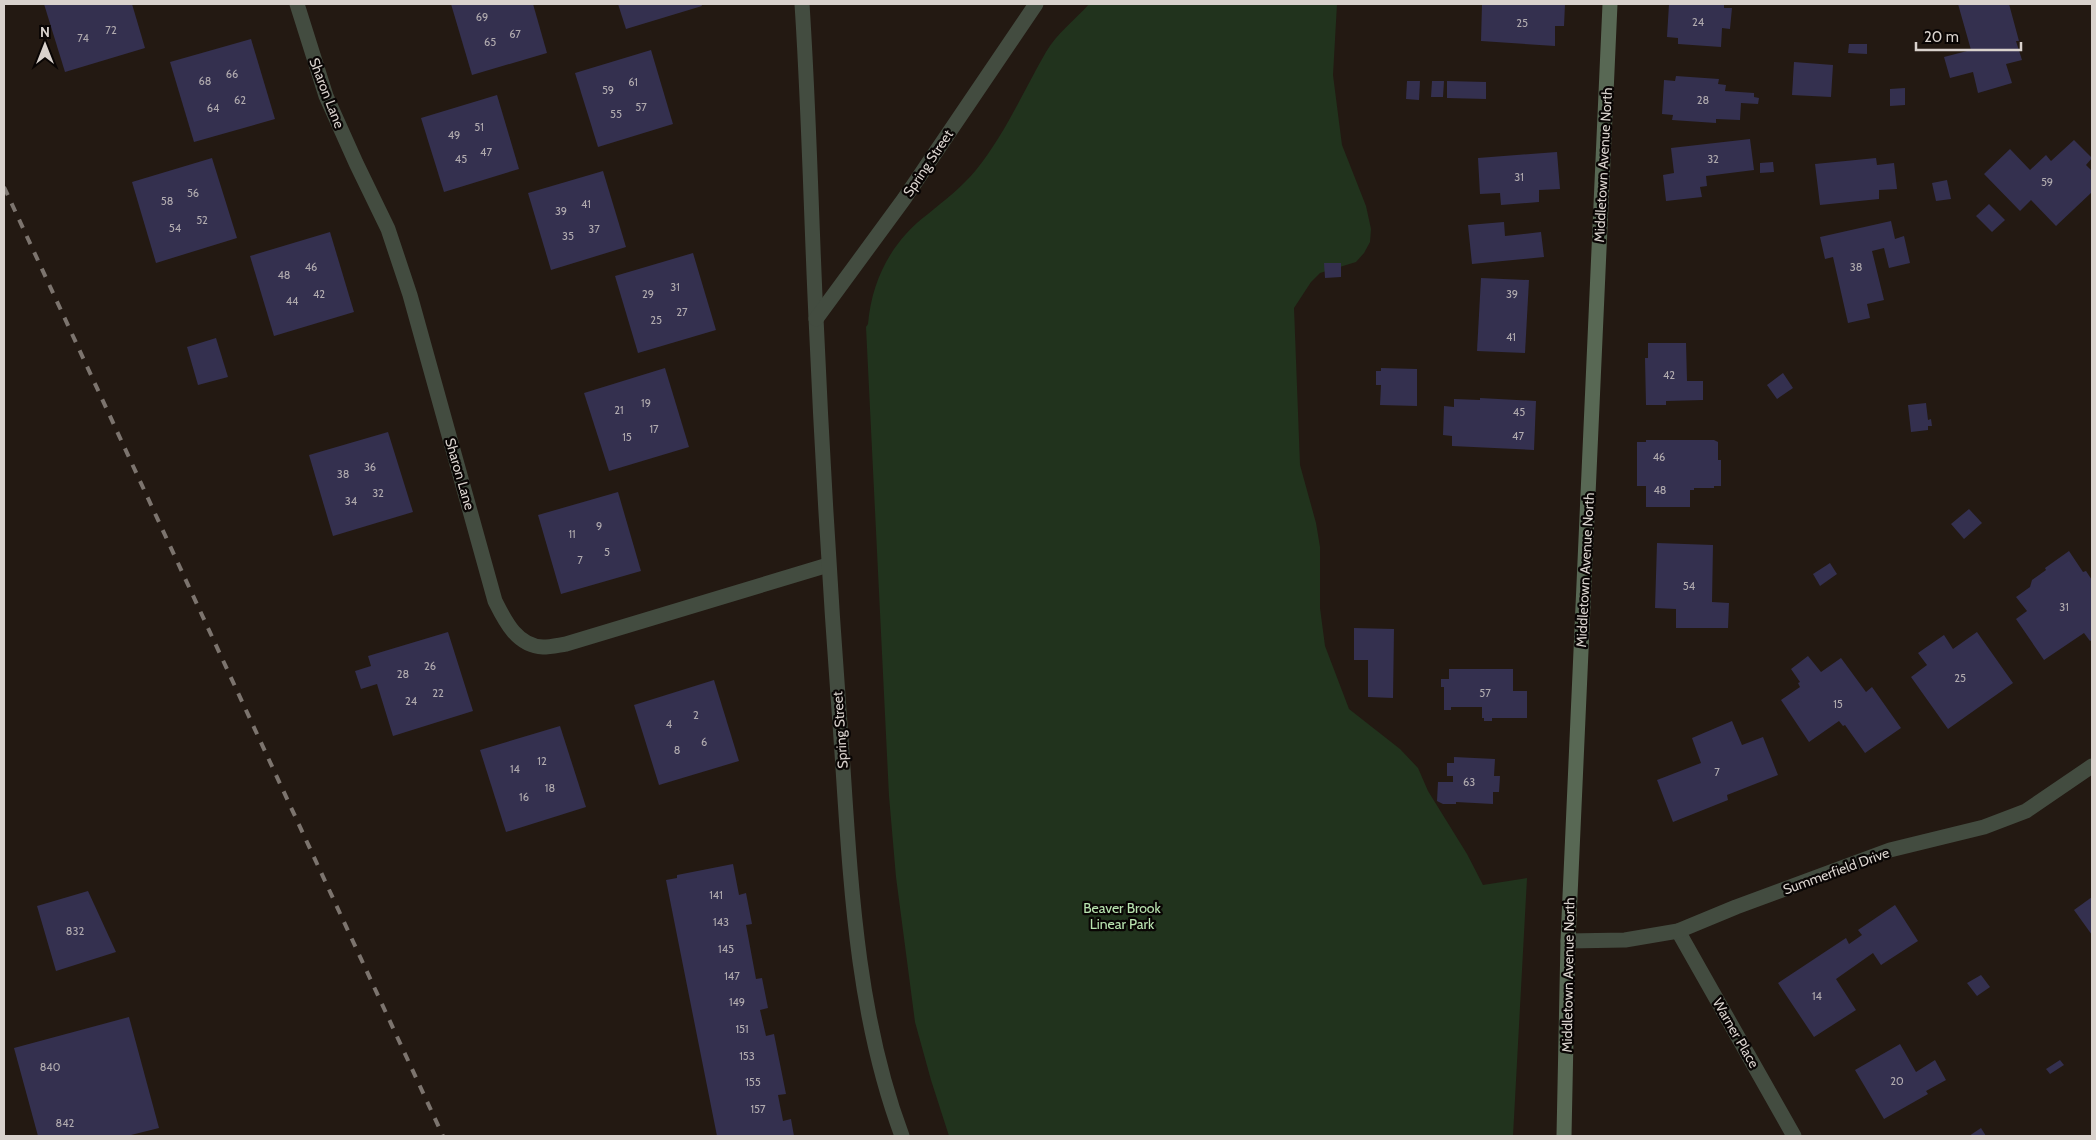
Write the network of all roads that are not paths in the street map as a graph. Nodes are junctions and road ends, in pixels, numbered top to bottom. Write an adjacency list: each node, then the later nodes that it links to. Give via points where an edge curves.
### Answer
1 (297, 4): 6 (street, Sharon Lane, via 326,96 388,230 410,295 495,601 505,621 523,642 542,647 566,644)
2 (802, 4): 5 (street, Spring Street)
3 (1036, 4): 5 (street, Spring Street, via 904,199)
4 (1610, 4): 9 (street, Middletown Avenue North)
5 (816, 319): 6 (street, Spring Street)
6 (828, 565): 10 (street, Spring Street, via 853,911 877,1050)
7 (2092, 766): 8 (street, Summerfield Drive, via 2026,810 1984,827 1890,850)
8 (1678, 931): 9 (street, Summerfield Drive, via 1625,940); 12 (street, Warner Place)
9 (1568, 941): 11 (street, Middletown Avenue North)
10 (902, 1136)
11 (1564, 1136)
12 (1794, 1136)

